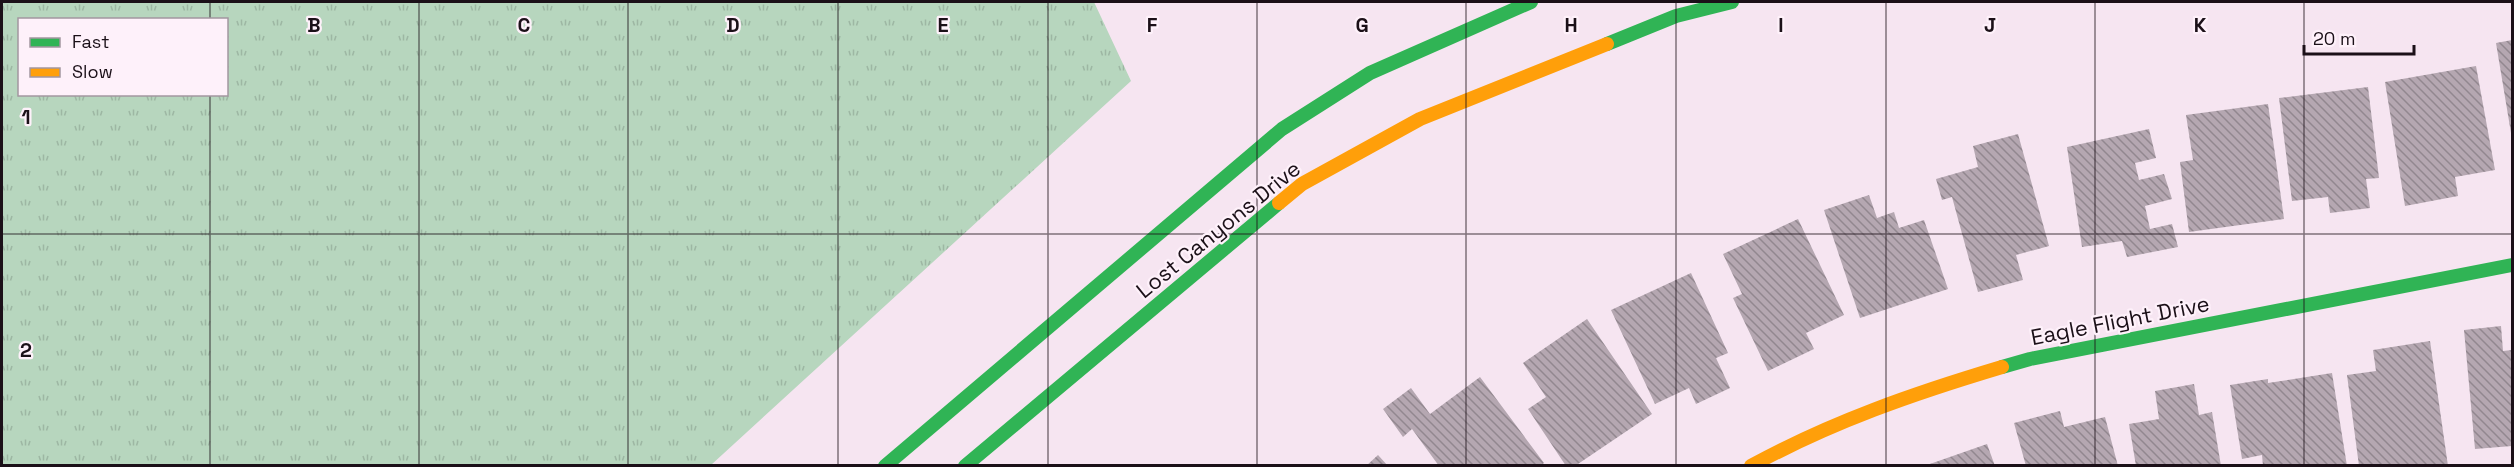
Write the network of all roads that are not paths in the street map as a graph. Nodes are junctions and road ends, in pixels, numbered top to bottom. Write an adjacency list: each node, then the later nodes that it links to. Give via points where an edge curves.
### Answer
1 (1531, 2): 4 (street, Lost Canyons Drive, via 1370,73 1281,129)
2 (1732, 2): 5 (street, Lost Canyons Drive, via 1676,16 1420,120 1302,184)
3 (2512, 265): 6 (street, Eagle Flight Drive, via 2030,359 1914,393 1802,438)
4 (885, 465)
5 (965, 465)
6 (1751, 465)

